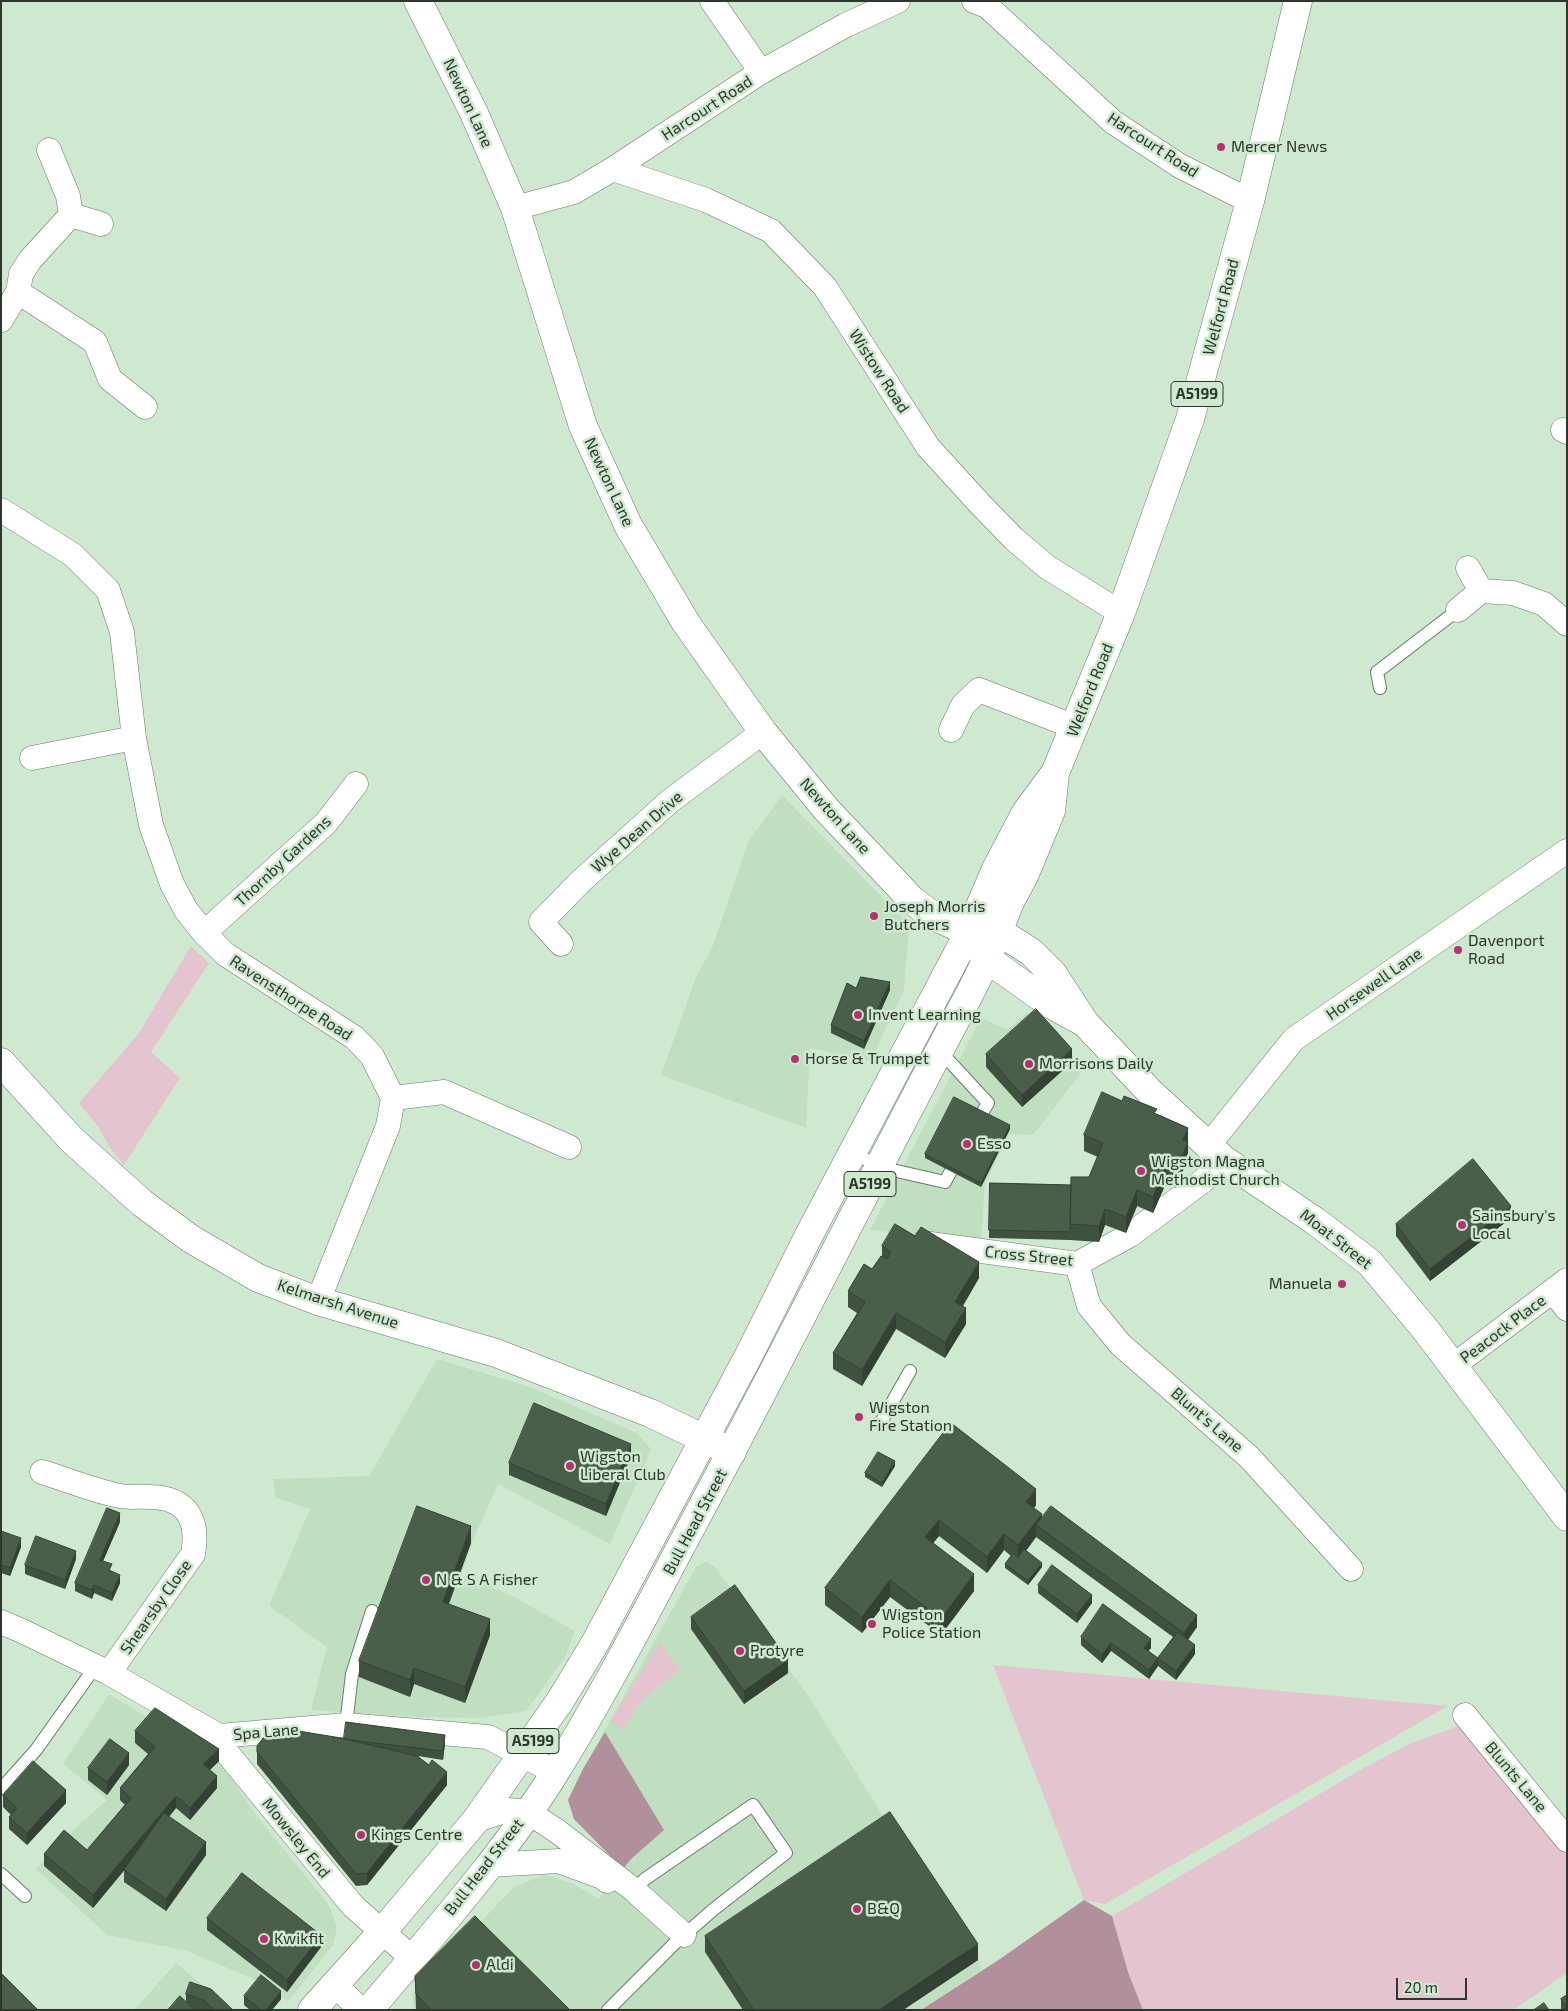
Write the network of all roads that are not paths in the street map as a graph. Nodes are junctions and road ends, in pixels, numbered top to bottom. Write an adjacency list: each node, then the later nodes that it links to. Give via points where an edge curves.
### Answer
1 (418, 1): 10 (main road, Newton Lane, via 474,113)
2 (712, 1): 6 (street)
3 (898, 1): 6 (street, Harcourt Road, via 846,25)
4 (974, 1): 9 (street, Harcourt Road, via 987,6 1112,122 1180,166)
5 (1298, 1): 9 (main road, Welford Road / A5199)
6 (761, 72): 8 (street, Harcourt Road)
7 (49, 150): 11 (street, via 68,196)
8 (613, 169): 10 (street, Harcourt Road, via 574,192); 20 (street, Wistow Road, via 706,200 771,231 824,287 928,446 980,504 1047,568)
9 (1250, 201): 20 (main road, Welford Road / A5199, via 1190,418)
10 (515, 208): 25 (main road, Newton Lane, via 583,426 628,524 686,623)
11 (71, 216): 12 (street); 13 (street, via 30,260 21,274)
12 (101, 224)
13 (18, 292): 14 (street); 15 (street, via 95,342 110,380)
14 (1, 320)
15 (145, 407)
16 (1, 510): 26 (street, Ravensthorpe Road, via 73,556 108,590 122,632)
17 (1468, 568): 18 (street)
18 (1480, 591): 19 (street); 21 (street, via 1513,593 1544,604)
19 (1458, 610): 22 (lane, via 1377,672)
20 (1121, 613): 23 (main road, Welford Road / A5199)
21 (1567, 624)
22 (1380, 688)
23 (1075, 727): 24 (street, via 979,690 963,705); 28 (main road, Welford Road / A5199)
24 (951, 730)
25 (763, 732): 32 (main road, Newton Lane, via 826,809 912,900 933,916); 34 (street, Wye Dean Drive, via 670,801 581,881 541,922)
26 (134, 738): 27 (street); 33 (street, Ravensthorpe Road, via 151,825 172,884)
27 (32, 758)
28 (1055, 773): 31 (main road, Welford Road / A5199, via 1051,811); 32 (main road, Welford Road / A5199, via 1026,812 996,869)
29 (356, 784): 33 (street, Thornby Gardens, via 326,823)
30 (1567, 851): 41 (street, Horsewell Lane, via 1294,1039)
31 (998, 931): 32 (main road); 35 (main road, Welford Road); 36 (main road, Moat Street, via 1031,952 1053,974)
32 (969, 932): 35 (main road, Moat Street); 42 (main road, Bull Head Street)
33 (204, 933): 39 (street, Ravensthorpe Road, via 246,970 355,1038 372,1056)
34 (561, 944)
35 (987, 959): 36 (main road, Moat Street, via 1052,1005); 37 (main road, Bull Head Street / A5199)
36 (1085, 1023): 41 (main road, Moat Street, via 1151,1093)
37 (939, 1050): 43 (main road, Bull Head Street / A5199); 43 (lane, via 988,1102 945,1182)
38 (1, 1062): 47 (main road, Kelmarsh Avenue, via 72,1140 142,1203 191,1239 258,1278)
39 (393, 1098): 40 (street, via 444,1092); 47 (street, via 388,1126)
40 (569, 1147)
41 (1216, 1153): 45 (street, Cross Street, via 1204,1180 1130,1235); 49 (main road, Moat Street, via 1370,1263)
42 (848, 1162): 43 (lane); 48 (main road, Bull Head Street / A5199)
43 (879, 1167): 48 (main road, Bull Head Street / A5199)
44 (902, 1240): 45 (street, Cross Street)
45 (1076, 1264): 56 (street, Blunt's Lane, via 1089,1306 1120,1344 1249,1457)
46 (1562, 1293): 49 (street, Peacock Place)
47 (318, 1301): 52 (main road, Kelmarsh Avenue, via 496,1353)
48 (762, 1362): 52 (main road, Bull Head Street / A5199); 53 (main road, Bull Head Street / A5199)
49 (1453, 1366): 55 (main road, Moat Street)
50 (910, 1371): 51 (lane)
51 (880, 1424)
52 (705, 1438): 53 (main road, Kelmarsh Avenue); 63 (main road, Bull Head Street / A5199, via 594,1645)
53 (732, 1452): 64 (main road, Bull Head Street / A5199, via 621,1659)
54 (42, 1472): 59 (street, Shearsby Close, via 118,1496 168,1499 182,1507 192,1520 196,1536 193,1554)
55 (1567, 1517)
56 (1351, 1569)
57 (372, 1610): 61 (lane, via 352,1674)
58 (1, 1622): 59 (street, Spa Lane)
59 (102, 1670): 62 (street, Spa Lane); 65 (lane)
60 (1465, 1715): 68 (street, Blunts Lane)
61 (346, 1724): 62 (street, Spa Lane); 63 (street, Spa Lane, via 488,1737)
62 (219, 1736): 73 (street, Mowsley End, via 227,1753 352,1906)
63 (523, 1755): 64 (street); 67 (main road, Bull Head Street / A5199)
64 (555, 1772): 66 (main road, Bull Head Street / A5199)
65 (1, 1789)
66 (528, 1812): 67 (street, via 508,1810); 69 (main road, Bull Head Street / A5199); 71 (street)
67 (476, 1820): 73 (main road, Bull Head Street / A5199)
68 (1567, 1840)
69 (489, 1865): 74 (street, via 559,1861 602,1877); 75 (main road, Bull Head Street / A5199)
70 (1, 1874): 72 (lane)
71 (634, 1890): 74 (street); 74 (lane, via 645,1878 753,1804 786,1853)
72 (24, 1896)
73 (382, 1932): 75 (street, Mowsley End); 76 (main road, Bull Head Street / A5199)
74 (679, 1939): 80 (lane)
75 (412, 1958): 79 (main road, Bull Head Street / A5199)
76 (335, 1985): 77 (main road, Bull Head Street / A5199); 78 (street)
77 (312, 2010)
78 (361, 2010)
79 (369, 2010)
80 (608, 2010)

